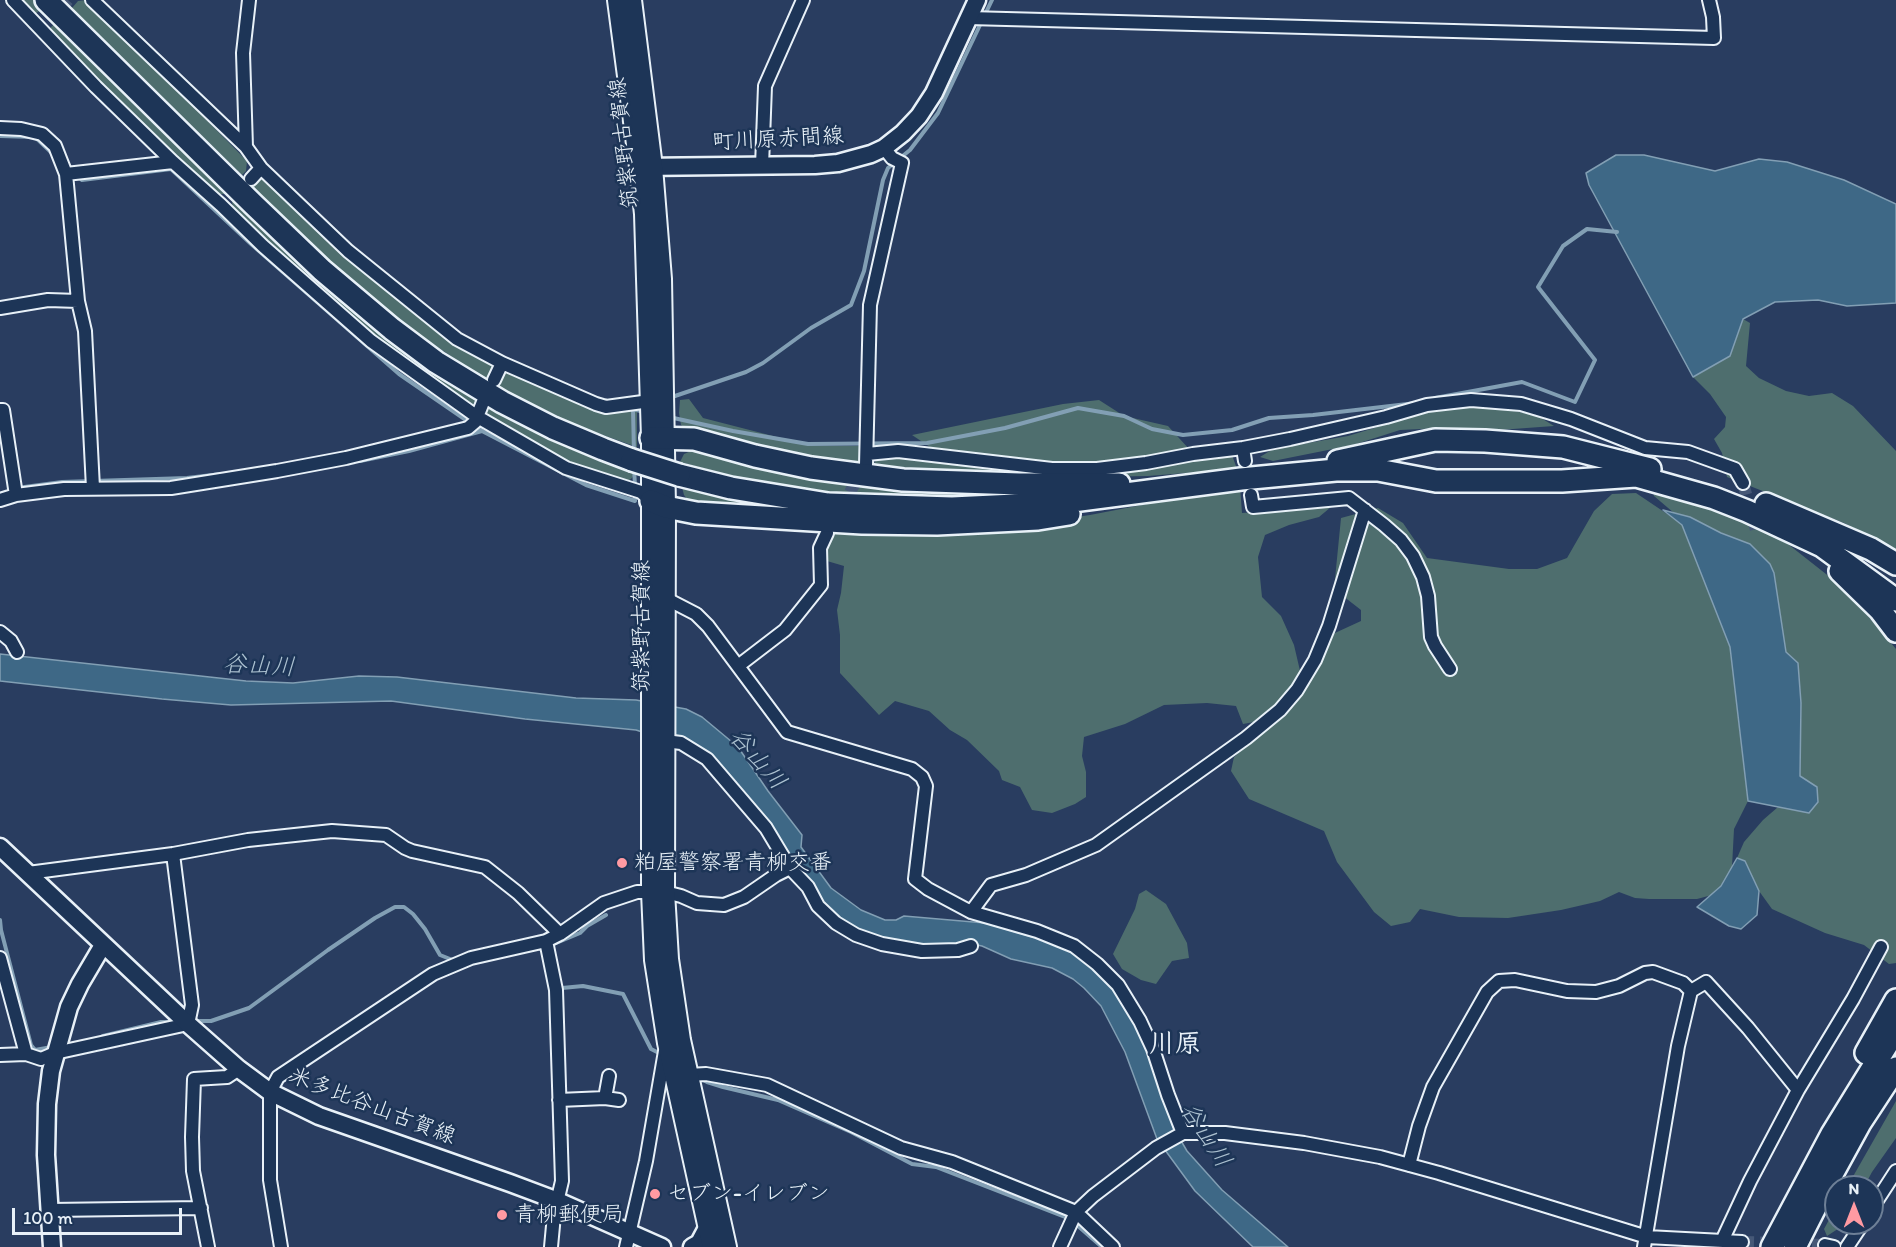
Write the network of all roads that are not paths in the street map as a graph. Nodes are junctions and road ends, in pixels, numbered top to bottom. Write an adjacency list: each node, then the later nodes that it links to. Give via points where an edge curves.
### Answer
1 (13, 0): 11 (street)
2 (92, 0): 13 (street)
3 (249, 0): 13 (street, via 243,52)
4 (617, 0): 17 (main road, 筑紫野古賀線)
5 (632, 0): 17 (main road, 筑紫野古賀線)
6 (803, 0): 16 (street, via 765,86)
7 (977, 0): 10 (main road, 町川原赤間線)
8 (1709, 0): 10 (street, via 1714,38)
9 (51, 7): 11 (street); 33 (highway, bridge, via 261,213 392,329 436,362 502,402 573,436 742,490 828,504 941,508 1058,503)
10 (969, 18): 14 (main road, 町川原赤間線, via 919,116)
11 (42, 29): 15 (street)
12 (0, 128): 19 (street, via 42,134 56,146)
13 (246, 147): 18 (street)
14 (884, 148): 16 (main road, 町川原赤間線, via 838,163); 32 (street, via 902,163 870,305 867,459 898,451 1052,469 1097,469 1146,464 1193,453 1244,454 1427,405 1470,400 1521,404 1571,418 1645,448 1688,452 1735,469)
15 (173, 162): 19 (street); 22 (street)
16 (762, 166): 17 (main road, 町川原赤間線)
17 (646, 167): 27 (main road, 筑紫野古賀線); 31 (main road, 筑紫野古賀線, via 662,279)
18 (261, 168): 20 (street); 25 (street, via 348,251 458,339)
19 (66, 174): 23 (street)
20 (251, 179)
21 (233, 195): 22 (street)
22 (221, 205): 30 (street, via 371,341)
23 (78, 301): 24 (street, via 48,300); 34 (street, via 84,331)
24 (0, 308)
25 (502, 363): 26 (street); 27 (street, via 606,407)
26 (494, 380)
27 (650, 401): 31 (main road, 筑紫野古賀線)
28 (483, 402): 30 (street)
29 (0, 410): 35 (street)
30 (476, 416): 34 (street, via 468,428 346,458 171,488); 38 (street, via 566,468 642,492)
31 (658, 437): 33 (highway, via 694,439 811,468 903,480); 38 (main road, 筑紫野古賀線)
32 (1743, 483)
33 (1165, 486): 38 (highway, via 1130,503 1081,512 1038,519 937,524 696,513); 40 (highway, via 1334,461 1436,440 1485,441 1563,447 1677,474 1744,496); 41 (highway, via 1336,470 1378,470 1436,481 1562,481 1636,476 1714,498)
34 (93, 489): 35 (street)
35 (16, 495): 37 (street)
36 (1251, 495): 39 (street, via 1253,507 1349,498)
37 (0, 500)
38 (659, 504): 45 (main road, 筑紫野古賀線); 52 (main road, 筑紫野古賀線)
39 (1365, 510): 51 (street, via 1401,540 1413,556 1428,596 1431,636); 59 (street, via 1315,660 1280,710 1096,845 1026,875 991,885)
40 (1815, 526): 43 (highway); 44 (highway)
41 (1790, 531): 46 (highway, via 1822,546); 47 (highway, via 1840,572)
42 (827, 533): 50 (street, via 820,548 821,585 785,630)
43 (1896, 564)
44 (1896, 586)
45 (665, 598): 50 (street, via 696,614); 52 (main road, 筑紫野古賀線)
46 (1896, 600)
47 (1896, 631)
48 (0, 632): 49 (street)
49 (17, 652)
50 (738, 666): 59 (street, via 787,732 912,769 922,777 926,786 915,879)
51 (1450, 669)
52 (658, 702): 53 (main road, 筑紫野古賀線)
53 (660, 737): 56 (street, via 681,743 707,759 766,828); 58 (main road, 筑紫野古賀線)
54 (1, 853): 57 (main road, 米多比谷山古賀線)
55 (173, 854): 57 (street); 60 (street, via 248,840 332,831 386,836 412,851 485,867); 68 (street, via 192,1005)
56 (790, 868): 58 (street, via 724,905 697,903); 63 (street, via 808,887 818,906 856,935 922,951)
57 (28, 873): 62 (main road, 米多比谷山古賀線)
58 (658, 892): 60 (street, via 637,892 604,903); 70 (main road, 筑紫野古賀線, via 654,960); 76 (main road, 筑紫野古賀線)
59 (971, 912): 83 (street, via 1074,946 1118,985 1153,1049)
60 (560, 934): 61 (street)
61 (546, 941): 79 (street, via 471,958 433,974 278,1077); 81 (street, via 555,990)
62 (103, 945): 68 (main road, 米多比谷山古賀線); 71 (main road, via 69,1007)
63 (971, 946)
64 (1881, 947): 78 (street)
65 (0, 958): 72 (street)
66 (1691, 991): 78 (street, via 1706,982); 84 (street, via 1683,983 1653,972 1596,992 1499,981 1487,992 1433,1087); 95 (street, via 1678,1046)
67 (1896, 1000): 91 (highway, via 1839,1101)
68 (188, 1024): 71 (street); 75 (main road, 米多比谷山古賀線)
69 (1896, 1030): 91 (highway, via 1832,1134)
70 (667, 1044): 92 (main road, 筑紫野古賀線); 93 (street)
71 (55, 1053): 72 (street, via 41,1059); 89 (main road, via 47,1104)
72 (26, 1054): 73 (street)
73 (0, 1055)
74 (1896, 1068): 108 (highway, via 1860,1123)
75 (239, 1069): 79 (main road, 米多比谷山古賀線); 88 (street, via 227,1077 194,1079 193,1171)
76 (689, 1075): 90 (street, via 706,1074 767,1085 902,1148 952,1162); 104 (main road, 筑紫野古賀線)
77 (609, 1076): 80 (street)
78 (1798, 1090): 94 (street)
79 (270, 1092): 87 (main road, 米多比谷山古賀線, via 319,1116); 99 (street, via 270,1180)
80 (605, 1098): 81 (street); 82 (street)
81 (560, 1100): 87 (street, via 562,1181)
82 (619, 1100)
83 (1183, 1133): 84 (street, via 1225,1133 1304,1143); 90 (street, via 1156,1148)
84 (1409, 1165): 95 (street)
85 (1896, 1171): 86 (street)
86 (1884, 1190)
87 (558, 1202): 93 (main road, 米多比谷山古賀線); 100 (street)
88 (201, 1208): 89 (street); 98 (street)
89 (50, 1210): 97 (main road)
90 (1076, 1212): 105 (street); 106 (street)
91 (1788, 1216): 107 (highway)
92 (708, 1228): 102 (main road); 103 (main road, 筑紫野古賀線)
93 (628, 1240): 101 (main road, 米多比谷山古賀線)
94 (1722, 1241): 95 (street); 96 (street)
95 (1646, 1242)
96 (1742, 1242)
97 (52, 1247)
98 (208, 1247)
99 (281, 1247)
100 (551, 1247)
101 (662, 1247)
102 (692, 1247)
103 (712, 1247)
104 (727, 1247)
105 (1060, 1247)
106 (1113, 1247)
107 (1772, 1247)
108 (1795, 1247)

